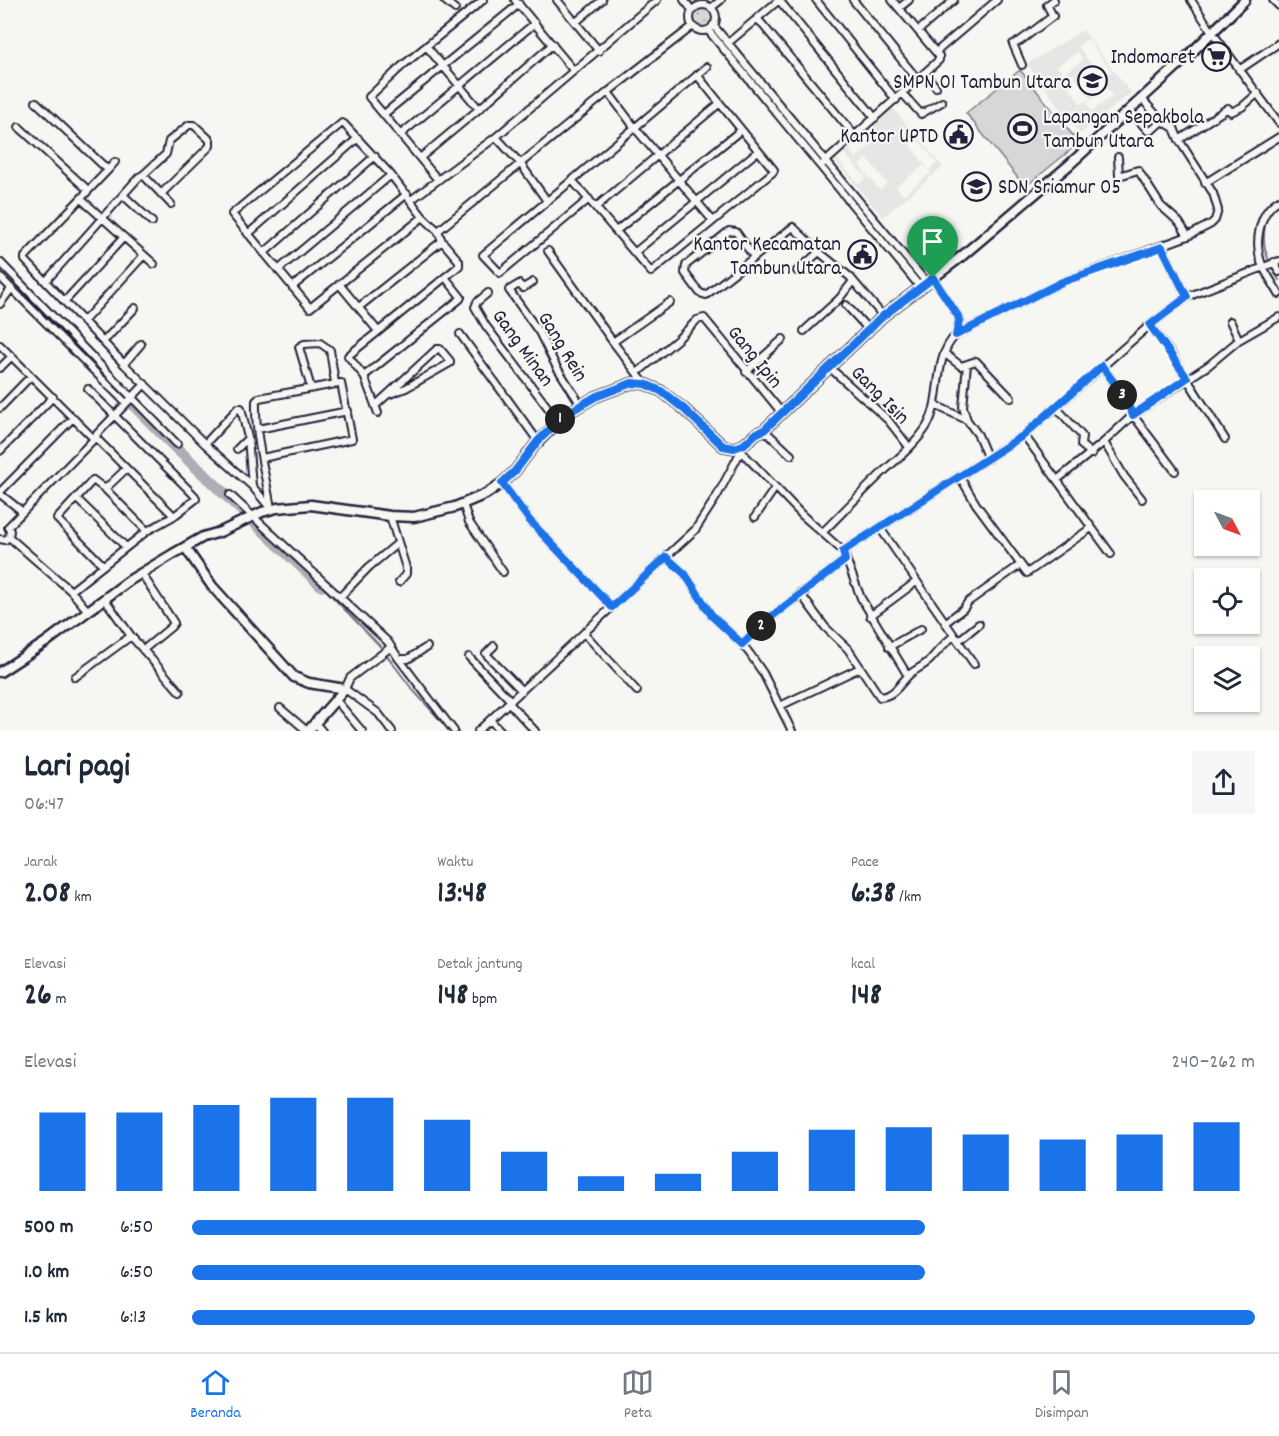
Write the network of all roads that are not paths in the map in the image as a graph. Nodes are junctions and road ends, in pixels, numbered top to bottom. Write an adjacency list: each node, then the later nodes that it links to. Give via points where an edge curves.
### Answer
1 (444, 0): 25 (street)
2 (483, 0): 37 (street)
3 (557, 0): 28 (street)
4 (602, 0): 28 (street)
5 (657, 0): 38 (street)
6 (684, 0): 26 (street)
7 (721, 0): 23 (street)
8 (779, 0): 27 (street); 62 (street)
9 (816, 0): 55 (street)
10 (853, 0): 47 (street)
11 (892, 0): 24 (street)
12 (909, 0): 24 (street)
13 (954, 0): 32 (street)
14 (997, 0): 39 (street)
15 (1054, 0): 20 (street)
16 (1191, 0): 33 (street)
17 (1245, 0): 33 (street)
18 (1273, 0): 22 (street)
19 (517, 2): 29 (street); 40 (street)
20 (1045, 2): 41 (street, via 1053,16 1013,44)
21 (697, 3): 23 (street); 26 (street)
22 (1279, 6)
23 (711, 8): 31 (street, via 716,15)
24 (899, 8): 32 (street)
25 (455, 9)
26 (692, 10): 30 (street)
27 (757, 18): 34 (street); 69 (street)
28 (576, 22): 38 (street)
29 (535, 23): 36 (street); 48 (street)
30 (693, 26): 31 (street, via 700,30); 50 (street)
31 (711, 27): 34 (street); 53 (street)
32 (918, 31): 39 (street)
33 (1212, 32): 43 (street); 54 (street)
34 (728, 43): 53 (street)
35 (1279, 43): 43 (street)
36 (553, 44): 44 (street); 59 (street)
37 (427, 47): 40 (street); 61 (street, via 369,97)
38 (599, 51): 44 (street)
39 (936, 52): 45 (street, via 939,61)
40 (444, 65): 48 (street); 61 (street)
41 (1022, 65)
42 (707, 67): 46 (street)
43 (1239, 70): 51 (street)
44 (574, 71): 70 (street)
45 (925, 74): 47 (street); 49 (street)
46 (697, 75): 58 (street); 66 (street)
47 (918, 80): 52 (street)
48 (459, 87): 59 (street); 68 (street)
49 (936, 87)
50 (608, 92): 66 (street); 81 (street)
51 (1258, 93): 64 (street); 73 (street, via 1242,107 1231,112 1228,108)
52 (903, 94): 55 (street); 57 (street, via 921,114)
53 (771, 99): 80 (street)
54 (1142, 99): 60 (street); 63 (street)
55 (896, 100): 62 (street)
56 (36, 102): 82 (street)
57 (942, 102)
58 (720, 103): 67 (street); 75 (street)
59 (479, 110): 78 (street)
60 (1130, 110): 63 (street, via 1148,131); 131 (street)
61 (384, 114): 68 (street)
62 (875, 118): 69 (street)
63 (1162, 121): 73 (street, via 1174,128)
64 (1279, 123)
65 (19, 127): 89 (street)
66 (635, 128): 75 (street); 86 (street)
67 (741, 130): 74 (street); 87 (street)
68 (400, 135): 78 (street)
69 (855, 136): 80 (street)
70 (496, 137): 81 (street); 85 (street)
71 (1279, 137): 88 (street)
72 (358, 138): 76 (street); 106 (street); 106 (street, via 342,123 233,211)
73 (1179, 140): 88 (street)
74 (758, 150): 97 (street); 102 (street, via 774,171)
75 (658, 154): 87 (street); 99 (street)
76 (375, 156): 84 (street); 114 (street)
77 (1118, 157): 107 (street, via 1119,176 1138,170 1161,206)
78 (420, 158): 85 (street)
79 (115, 162): 82 (street)
80 (824, 163): 111 (street); 117 (street)
81 (520, 164): 96 (street); 104 (street)
82 (108, 170): 89 (street)
83 (143, 175): 90 (street); 90 (street, via 166,154 169,141 189,125 210,140 210,146); 91 (street)
84 (391, 175): 92 (street); 123 (street)
85 (438, 180): 92 (street)
86 (572, 180): 94 (street); 96 (street)
87 (680, 180): 97 (street); 105 (street)
88 (1205, 183): 107 (street, via 1213,193 1217,214 1211,224)
89 (88, 190): 93 (street)
90 (161, 194): 98 (street)
91 (123, 195): 101 (street); 103 (street)
92 (409, 197): 100 (street); 133 (street)
93 (81, 199): 101 (street); 129 (street, via 25,259)
94 (589, 199): 96 (street, via 499,273 483,253); 99 (street)
95 (1279, 200): 122 (street, via 1267,209 1261,223)
96 (547, 201)
97 (697, 201): 102 (street); 115 (street)
98 (171, 204)
99 (596, 207): 105 (street)
100 (423, 218): 104 (street); 132 (street)
101 (103, 219): 108 (street); 129 (street)
102 (713, 221): 115 (street, via 651,272)
103 (152, 222)
104 (438, 231): 109 (street)
105 (616, 231): 115 (street)
106 (248, 234): 114 (street)
107 (1188, 236): 110 (street)
108 (124, 237): 116 (street); 138 (street)
109 (442, 241): 127 (street, via 460,264); 142 (street)
110 (1162, 247): 137 (street); 153 (street, via 1062,282)
111 (901, 250): 117 (street); 131 (street)
112 (548, 251): 157 (street)
113 (819, 252): 118 (street, via 791,227); 124 (street); 128 (street)
114 (264, 253): 123 (street)
115 (634, 254)
116 (144, 255): 121 (street); 147 (street)
117 (895, 255): 131 (street)
118 (754, 257): 118 (street, via 706,295 685,273 686,265 729,231 736,232)
119 (0, 262): 180 (street)
120 (1276, 262): 122 (street); 125 (street)
121 (153, 264)
122 (1263, 267): 136 (street); 137 (street)
123 (278, 270): 133 (street)
124 (797, 271)
125 (1279, 272)
126 (0, 277): 134 (street)
127 (445, 277): 150 (street); 170 (street, via 460,300)
128 (853, 280): 144 (street); 151 (street, via 839,299)
129 (46, 281): 138 (street)
130 (533, 282): 182 (street, Gang Rein, via 509,290)
131 (927, 283): 144 (street); 153 (street, via 958,316)
132 (339, 284): 133 (street, via 310,308); 142 (street)
133 (292, 287)
134 (11, 289): 140 (street); 180 (street)
135 (488, 293): 193 (street, Gang Minan, via 475,307)
136 (1279, 294)
137 (1187, 297): 148 (street)
138 (65, 301): 147 (street)
139 (670, 302): 157 (street)
140 (0, 304)
141 (846, 305): 149 (street)
142 (358, 307): 150 (street)
143 (135, 308): 156 (street)
144 (883, 316): 149 (street)
145 (1279, 317): 155 (street)
146 (1230, 321): 155 (street)
147 (83, 322): 156 (street)
148 (1150, 325): 164 (street); 171 (street)
149 (869, 330): 165 (street)
150 (378, 331): 170 (street, via 348,356)
151 (804, 331)
152 (460, 334): 200 (street)
153 (956, 335): 160 (street)
154 (783, 339): 167 (street)
155 (1239, 340): 171 (street)
156 (103, 342): 162 (street)
157 (613, 342): 168 (street)
158 (141, 344): 162 (street)
159 (0, 345): 161 (street)
160 (944, 353): 163 (street, via 961,366); 183 (street)
161 (12, 356): 166 (street); 169 (street)
162 (123, 364): 173 (street)
163 (967, 364): 179 (street, via 978,362); 192 (street, via 963,402)
164 (1102, 366): 184 (street); 190 (street)
165 (829, 367): 188 (street); 204 (street, Gang Isin, via 888,420)
166 (0, 368)
167 (746, 372): 168 (street, Gang Ipin, via 702,318); 188 (street, Gang Ipin)
168 (637, 373): 174 (street)
169 (32, 376): 178 (street); 185 (street)
170 (364, 376): 181 (street)
171 (1187, 378): 190 (street); 199 (street)
172 (335, 383): 175 (street); 175 (street, via 330,350 320,343 304,344 299,347); 186 (street, via 342,384)
173 (145, 384): 180 (street); 203 (street)
174 (645, 384): 182 (street, via 632,383); 206 (street, via 672,399 718,443)
175 (311, 388): 194 (street, via 257,399)
176 (88, 389): 189 (street)
177 (390, 394): 177 (street, via 406,388 450,361 437,348); 181 (street)
178 (53, 398): 191 (street); 207 (street)
179 (1011, 398)
180 (128, 401): 189 (street); 202 (street)
181 (375, 405): 187 (street)
182 (581, 405): 193 (street)
183 (935, 405): 192 (street); 204 (street, via 927,426)
184 (1056, 407): 196 (street); 208 (street, via 1082,436 1081,444)
185 (0, 408)
186 (348, 411): 194 (street); 210 (street, via 351,440)
187 (378, 413)
188 (782, 413): 195 (street)
189 (114, 415): 197 (street); 227 (street, via 195,496 194,502)
190 (1133, 415): 201 (street); 213 (street)
191 (73, 418): 197 (street); 220 (street)
192 (967, 420): 211 (street)
193 (558, 421): 200 (street)
194 (258, 429): 210 (street)
195 (764, 430): 206 (street); 209 (street)
196 (1024, 435): 211 (street); 215 (street)
197 (95, 438): 212 (street); 226 (street)
198 (248, 438): 203 (street, via 239,407); 205 (street); 217 (street)
199 (1225, 439)
200 (538, 441): 216 (street)
201 (1104, 442): 208 (street); 223 (street)
202 (177, 444)
203 (205, 444): 217 (street)
204 (909, 447): 236 (street)
205 (237, 449)
206 (740, 449): 218 (street); 244 (street, via 695,530)
207 (0, 451)
208 (1092, 454): 215 (street)
209 (791, 455)
210 (262, 458): 225 (street)
211 (988, 459): 214 (street)
212 (126, 469): 219 (street); 227 (street)
213 (1175, 471)
214 (960, 477): 233 (street); 247 (street)
215 (1057, 480): 234 (street)
216 (502, 483): 224 (street); 256 (street, via 530,521)
217 (252, 486): 225 (street)
218 (776, 488): 230 (street); 236 (street)
219 (105, 489): 222 (street, via 93,480); 235 (street)
220 (0, 493): 226 (street)
221 (230, 495): 228 (street)
222 (76, 498): 240 (street); 246 (street, via 58,520)
223 (1142, 500)
224 (463, 504): 229 (street, via 427,515); 248 (street, via 470,522)
225 (271, 509): 228 (street); 229 (street, via 311,505)
226 (23, 512): 232 (street)
227 (174, 516): 235 (street)
228 (254, 516): 241 (street); 254 (street)
229 (390, 516): 239 (street)
230 (756, 517)
231 (0, 526): 232 (street)
232 (8, 527): 237 (street)
233 (880, 528): 242 (street); 251 (street)
234 (1091, 528): 243 (street); 247 (street, via 1029,573)
235 (147, 531): 240 (street)
236 (823, 532): 242 (street)
237 (9, 537): 238 (street); 252 (street)
238 (0, 539)
239 (398, 543): 250 (street, via 407,571); 254 (street)
240 (126, 547): 246 (street)
241 (185, 547): 249 (street); 280 (street, via 218,594 294,677)
242 (843, 551): 245 (street)
243 (1111, 555)
244 (666, 557): 256 (street); 265 (street, via 685,574 712,616)
245 (845, 560): 253 (street); 258 (street)
246 (103, 566): 252 (street)
247 (1020, 566): 259 (street)
248 (503, 572)
249 (142, 574): 255 (street); 270 (street, via 174,623)
250 (399, 582)
251 (916, 582): 258 (street); 259 (street)
252 (71, 591): 257 (street)
253 (800, 592): 265 (street); 276 (street)
254 (341, 596): 266 (street)
255 (104, 598): 257 (street); 263 (street)
256 (612, 607): 262 (street)
257 (88, 611): 277 (street)
258 (870, 615): 269 (street)
259 (945, 623): 264 (street)
260 (979, 624): 264 (street)
261 (921, 629): 269 (street)
262 (585, 634): 281 (street); 282 (street)
263 (131, 636): 270 (street); 279 (street)
264 (956, 639): 275 (street); 278 (street, via 940,647 928,662)
265 (742, 644): 286 (street)
266 (391, 646): 273 (street); 280 (street, via 350,678)
267 (494, 646): 271 (street)
268 (427, 647): 273 (street, via 408,659)
269 (889, 647): 278 (street)
270 (143, 650): 283 (street)
271 (486, 654): 274 (street); 281 (street)
272 (469, 657): 274 (street)
273 (399, 659): 294 (street)
274 (476, 664): 285 (street)
275 (974, 664)
276 (860, 668): 278 (street, via 880,697 887,696); 286 (street)
277 (0, 672)
278 (908, 676)
279 (75, 677)
280 (345, 689): 284 (street); 293 (street, via 378,713)
281 (522, 691): 285 (street)
282 (637, 691)
283 (180, 692)
284 (335, 699): 289 (street); 292 (street)
285 (510, 702): 288 (street); 297 (street)
286 (780, 706): 298 (street)
287 (280, 708): 290 (street)
288 (490, 720): 295 (street); 296 (street)
289 (314, 722): 290 (street); 291 (street)
290 (307, 731)
291 (322, 731)
292 (362, 731)
293 (392, 731)
294 (454, 731)
295 (478, 731)
296 (501, 731)
297 (535, 731)
298 (792, 731)

